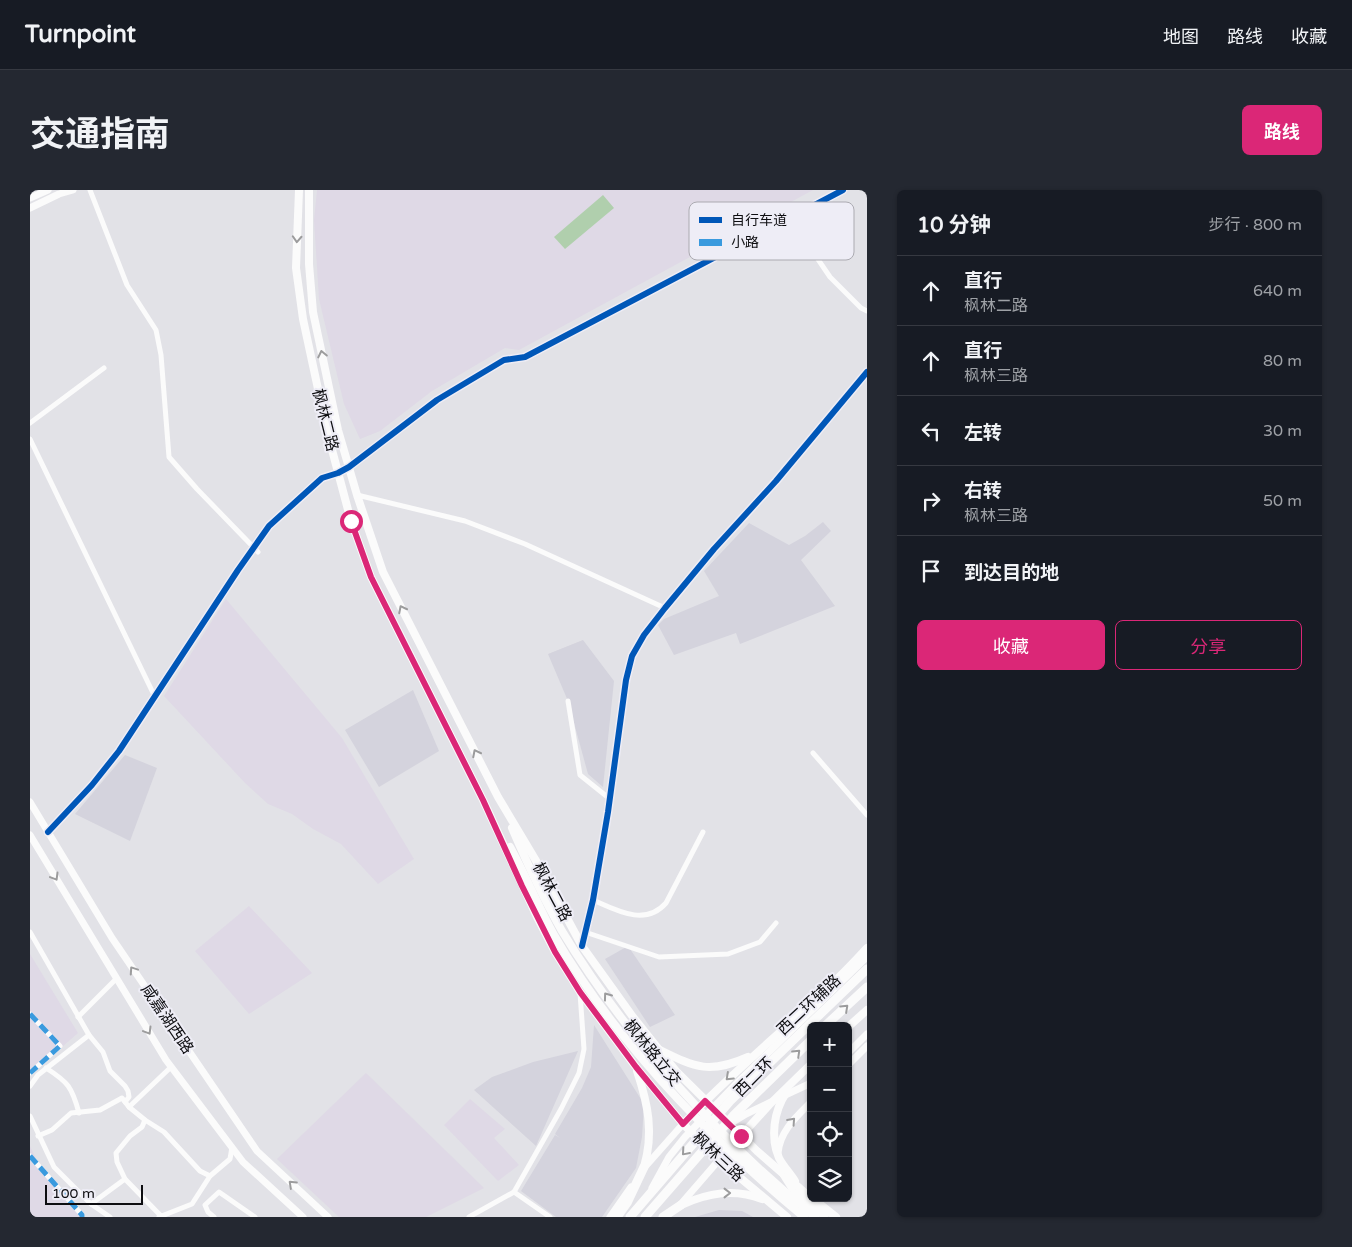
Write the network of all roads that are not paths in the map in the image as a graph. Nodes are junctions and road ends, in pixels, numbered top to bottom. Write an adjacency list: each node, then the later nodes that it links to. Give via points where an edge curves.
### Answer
1 (48, 190): 7 (street)
2 (73, 190): 9 (street)
3 (90, 190): 20 (street, via 127,285 156,330 169,457)
4 (309, 190): 17 (main road, 枫林二路, one-way to 4, via 338,430 313,312)
5 (842, 190): 8 (street)
6 (298, 191): 18 (main road, 枫林二路, one-way to 18, via 296,268 314,376)
7 (30, 198)
8 (820, 202)
9 (30, 208)
10 (710, 260): 17 (street, via 526,357 504,360 437,400)
11 (818, 260): 12 (street, via 830,277)
12 (867, 311)
13 (104, 368): 15 (street)
14 (867, 372): 21 (street)
15 (30, 423)
16 (30, 439): 22 (street)
17 (349, 466): 18 (street); 19 (main road, 枫林二路)
18 (338, 472): 20 (street, via 322,478 269,526); 27 (main road, 枫林二路, via 371,577)
19 (356, 495): 21 (street, via 465,521 525,544); 25 (main road, 枫林二路, one-way to 19, via 383,572)
20 (256, 549): 22 (street)
21 (665, 608): 26 (street, via 644,634 632,656)
22 (155, 697): 30 (street, via 119,751)
23 (568, 701): 26 (street, via 580,775)
24 (813, 753): 29 (street)
25 (498, 796): 33 (main road, 枫林二路); 38 (main road, 枫林二路)
26 (610, 799): 34 (street)
27 (483, 800): 33 (main road, 枫林二路); 44 (main road, 枫林二路, via 538,919)
28 (30, 802): 30 (street, 咸嘉湖西路)
29 (867, 815)
30 (48, 832): 99 (street, 咸嘉湖西路, one-way to 30, via 256,1150 112,938)
31 (703, 832): 34 (street, via 662,908 652,913 629,915)
32 (30, 835): 42 (street, 咸嘉湖西路, one-way to 42)
33 (523, 862): 107 (main road, 枫林路立交, via 554,934 628,1039 718,1139); 108 (main road, 枫林路立交, one-way to 33, via 739,1150 648,1051 569,942)
34 (593, 900): 37 (street)
35 (776, 923): 37 (street, via 760,942 728,954 659,957)
36 (30, 932): 47 (street)
37 (585, 932): 38 (street)
38 (582, 946): 54 (main road, 枫林二路)
39 (867, 948): 56 (main road, 西二环辅路)
40 (867, 957): 84 (street, via 685,1137 668,1157)
41 (867, 969): 84 (highway, 西二环, one-way to 84, via 730,1101)
42 (116, 979): 47 (street); 58 (street, 咸嘉湖西路, one-way to 58)
43 (865, 988): 48 (highway, one-way to 43)
44 (580, 992): 59 (main road, 枫林二路); 83 (street, via 584,1049 579,1073)
45 (867, 1010): 49 (main road)
46 (30, 1014): 62 (street, via 60,1046)
47 (78, 1017): 51 (street)
48 (830, 1022)
49 (852, 1024)
50 (867, 1034): 55 (street)
51 (89, 1035): 61 (street); 67 (street, via 103,1052 110,1071 128,1091 129,1097)
52 (807, 1044): 75 (highway, 西二环, one-way to 52)
53 (867, 1046): 57 (street)
54 (658, 1049): 56 (main road, via 700,1067 727,1066); 66 (main road, 枫林二路)
55 (852, 1049)
56 (757, 1054): 66 (main road, 西二环辅路, one-way to 66)
57 (852, 1061)
58 (171, 1067): 69 (street); 77 (street, 咸嘉湖西路)
59 (636, 1067): 73 (main road, 枫林三路); 80 (main road, via 648,1110 650,1147)
60 (808, 1067): 63 (main road)
61 (46, 1068): 65 (street); 70 (street, via 66,1081 75,1097)
62 (30, 1073)
63 (794, 1082): 76 (main road); 85 (main road, via 777,1110 775,1135 780,1158)
64 (807, 1085): 75 (street, via 746,1114)
65 (30, 1086)
66 (705, 1101): 73 (main road, 西二环辅路); 76 (main road, 枫林三路)
67 (125, 1102): 69 (street); 70 (street, via 122,1098 100,1110)
68 (807, 1106): 109 (street, one-way to 68, via 792,1189 778,1163 778,1150 786,1128)
69 (129, 1107): 72 (street)
70 (78, 1113): 74 (street, via 71,1113 52,1130)
71 (30, 1116): 74 (street)
72 (145, 1120): 81 (street, via 164,1132 200,1171); 82 (street, via 116,1153)
73 (683, 1124): 79 (main road, 枫林三路); 80 (street)
74 (38, 1136): 88 (street, via 54,1167)
75 (714, 1136): 104 (highway, 西二环)
76 (741, 1136): 79 (main road); 86 (main road, 枫林三路)
77 (232, 1148): 81 (street, via 230,1159); 98 (street, 咸嘉湖西路)
78 (30, 1156): 93 (street)
79 (719, 1160): 89 (street); 90 (main road, 枫林三路)
80 (644, 1167): 91 (highway); 102 (street)
81 (210, 1176): 95 (street, via 192,1204)
82 (125, 1179): 88 (street); 95 (street)
83 (514, 1192): 100 (street); 101 (street)
84 (651, 1192): 103 (highway, 西二环)
85 (807, 1194)
86 (807, 1195)
87 (816, 1202): 110 (main road, 枫林三路)
88 (91, 1204): 94 (street)
89 (681, 1205): 90 (main road, one-way to 90, via 722,1192 745,1194); 105 (highway); 106 (street)
90 (773, 1205): 92 (main road, 枫林三路)
91 (620, 1214)
92 (784, 1216)
93 (82, 1217)
94 (110, 1217)
95 (160, 1217)
96 (214, 1217): 97 (street, via 205,1206 219,1192)
97 (255, 1217)
98 (303, 1217)
99 (328, 1217)
100 (469, 1217)
101 (550, 1217)
102 (610, 1217)
103 (630, 1217)
104 (645, 1217)
105 (663, 1217)
106 (670, 1217)
107 (804, 1217)
108 (815, 1217)
109 (825, 1217)
110 (836, 1217)

